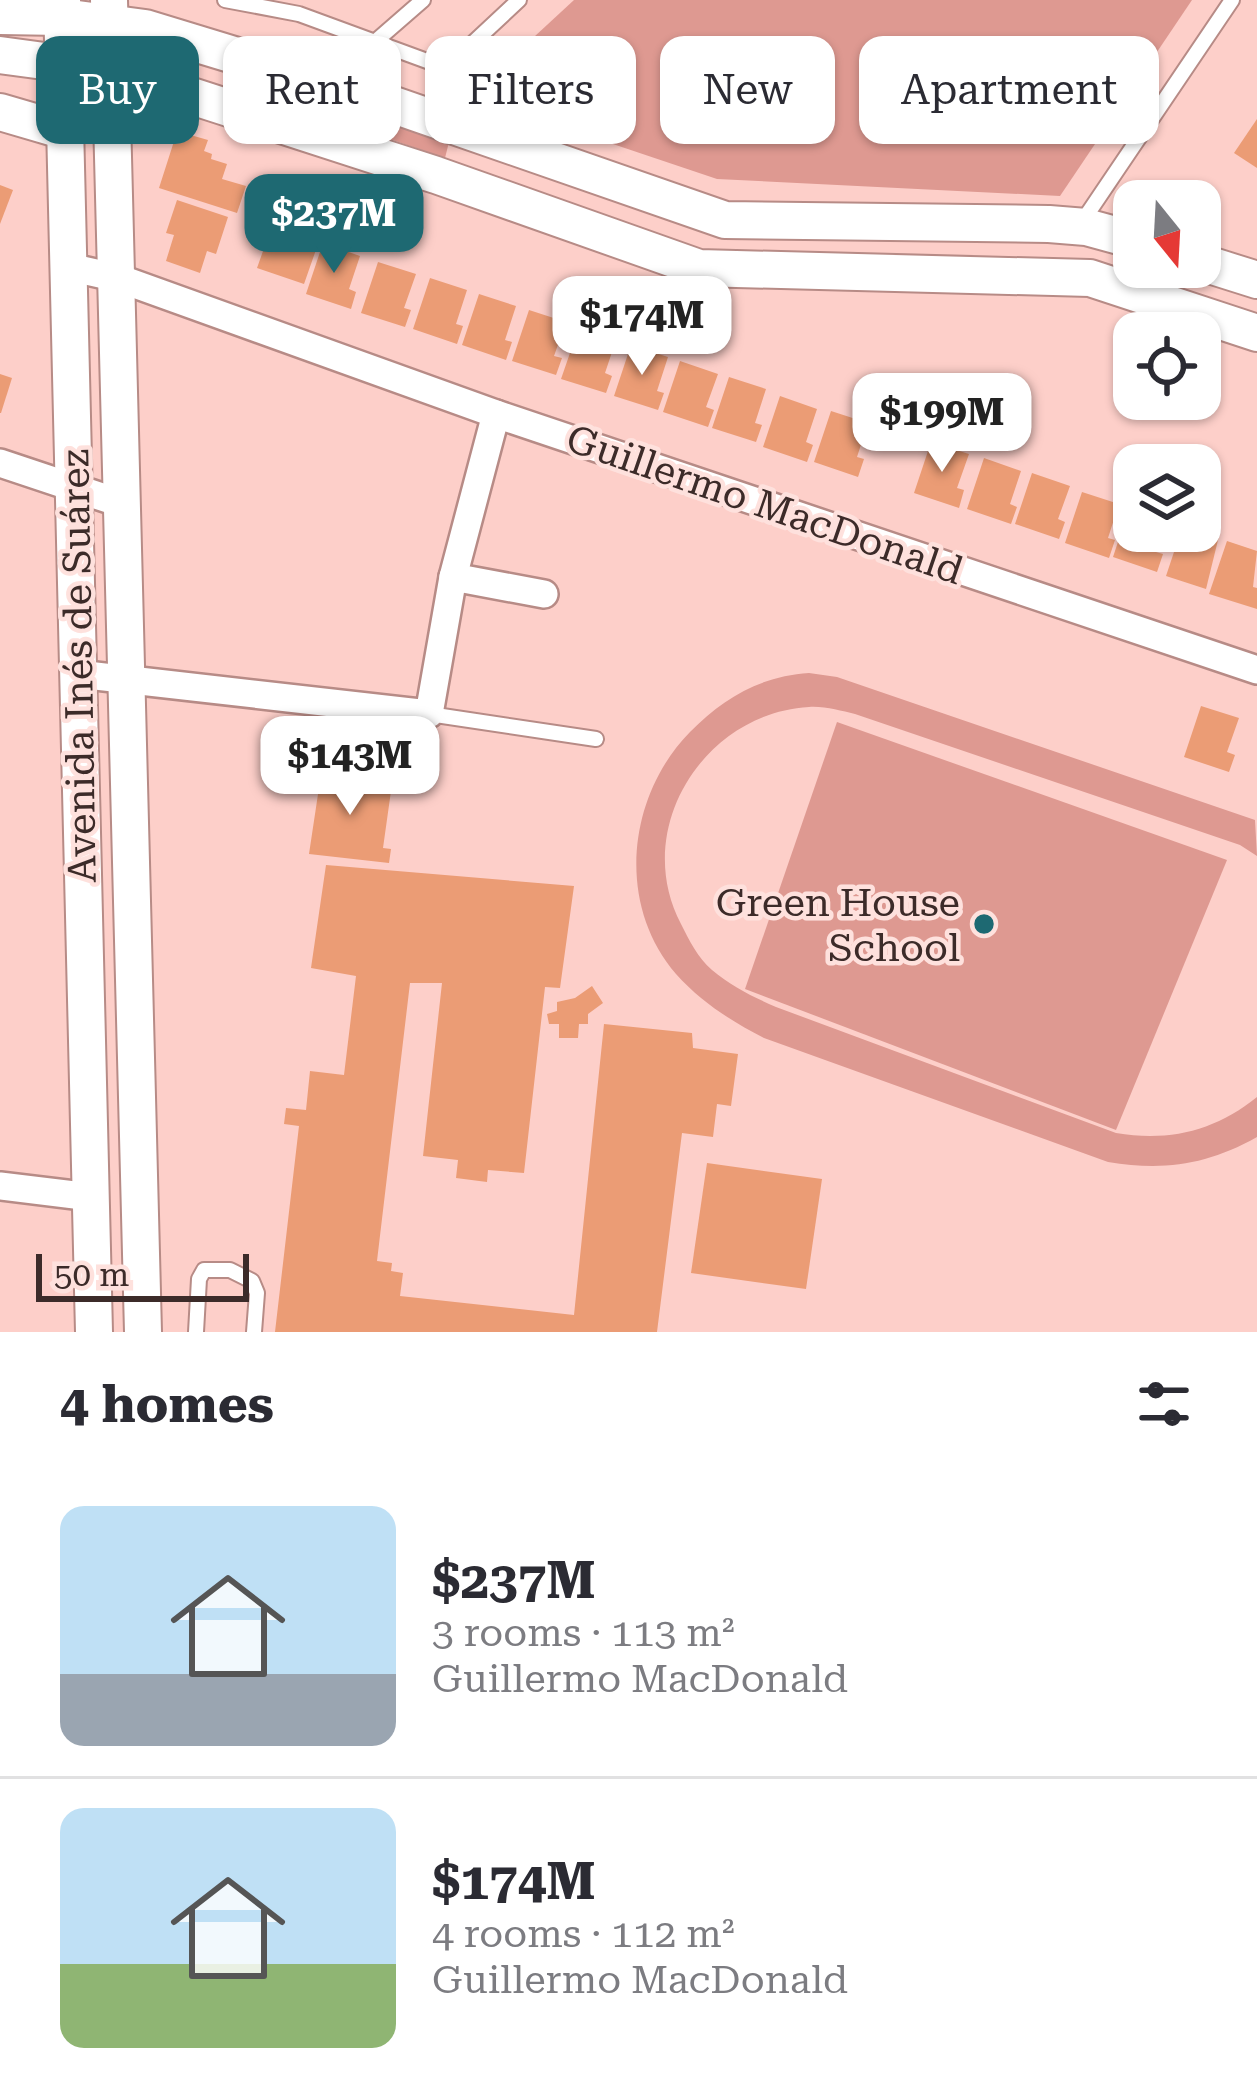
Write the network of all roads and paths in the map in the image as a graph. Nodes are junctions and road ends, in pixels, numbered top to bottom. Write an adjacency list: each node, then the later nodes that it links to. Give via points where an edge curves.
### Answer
1 (225, 0): 8 (lane)
2 (423, 0): 9 (lane)
3 (519, 0): 10 (lane, via 446,68)
4 (1232, 0): 20 (lane)
5 (62, 9): 6 (main road); 7 (main road)
6 (110, 11): 11 (main road)
7 (0, 16)
8 (365, 36)
9 (382, 36)
10 (401, 50)
11 (223, 52)
12 (0, 56): 13 (main road)
13 (36, 59)
14 (401, 108): 20 (main road, via 725,220)
15 (0, 112): 16 (main road)
16 (36, 123)
17 (65, 144): 22 (main road, Avenida Inés de Suárez)
18 (113, 144): 25 (main road, Avenida Inés de Suárez)
19 (338, 144): 24 (main road, via 706,269)
20 (1080, 226): 21 (main road); 24 (main road)
21 (1113, 235)
22 (69, 267): 25 (street, Guillermo MacDonald); 30 (main road, Avenida Inés de Suárez)
23 (1221, 269): 26 (main road)
24 (1055, 276): 27 (main road, via 1102,280)
25 (118, 278): 28 (street, Guillermo MacDonald); 31 (main road, Avenida Inés de Suárez)
26 (1257, 280)
27 (1257, 332)
28 (496, 414): 32 (street); 34 (street, Guillermo MacDonald)
29 (0, 463): 30 (street)
30 (74, 487): 31 (street); 35 (main road, Avenida Inés de Suárez)
31 (123, 504): 36 (main road, Avenida Inés de Suárez)
32 (452, 577): 33 (street); 37 (street)
33 (544, 594)
34 (1257, 670)
35 (78, 674): 36 (street); 40 (main road, Avenida Inés de Suárez)
36 (128, 678): 37 (street); 42 (main road, Avenida Inés de Suárez)
37 (429, 714): 38 (lane)
38 (596, 739)
39 (0, 1186): 40 (street)
40 (91, 1197): 41 (main road, Avenida Inés de Suárez)
41 (94, 1332)
42 (143, 1332)
43 (196, 1332): 44 (lane, via 199,1279 215,1267 251,1281)
44 (254, 1332)

